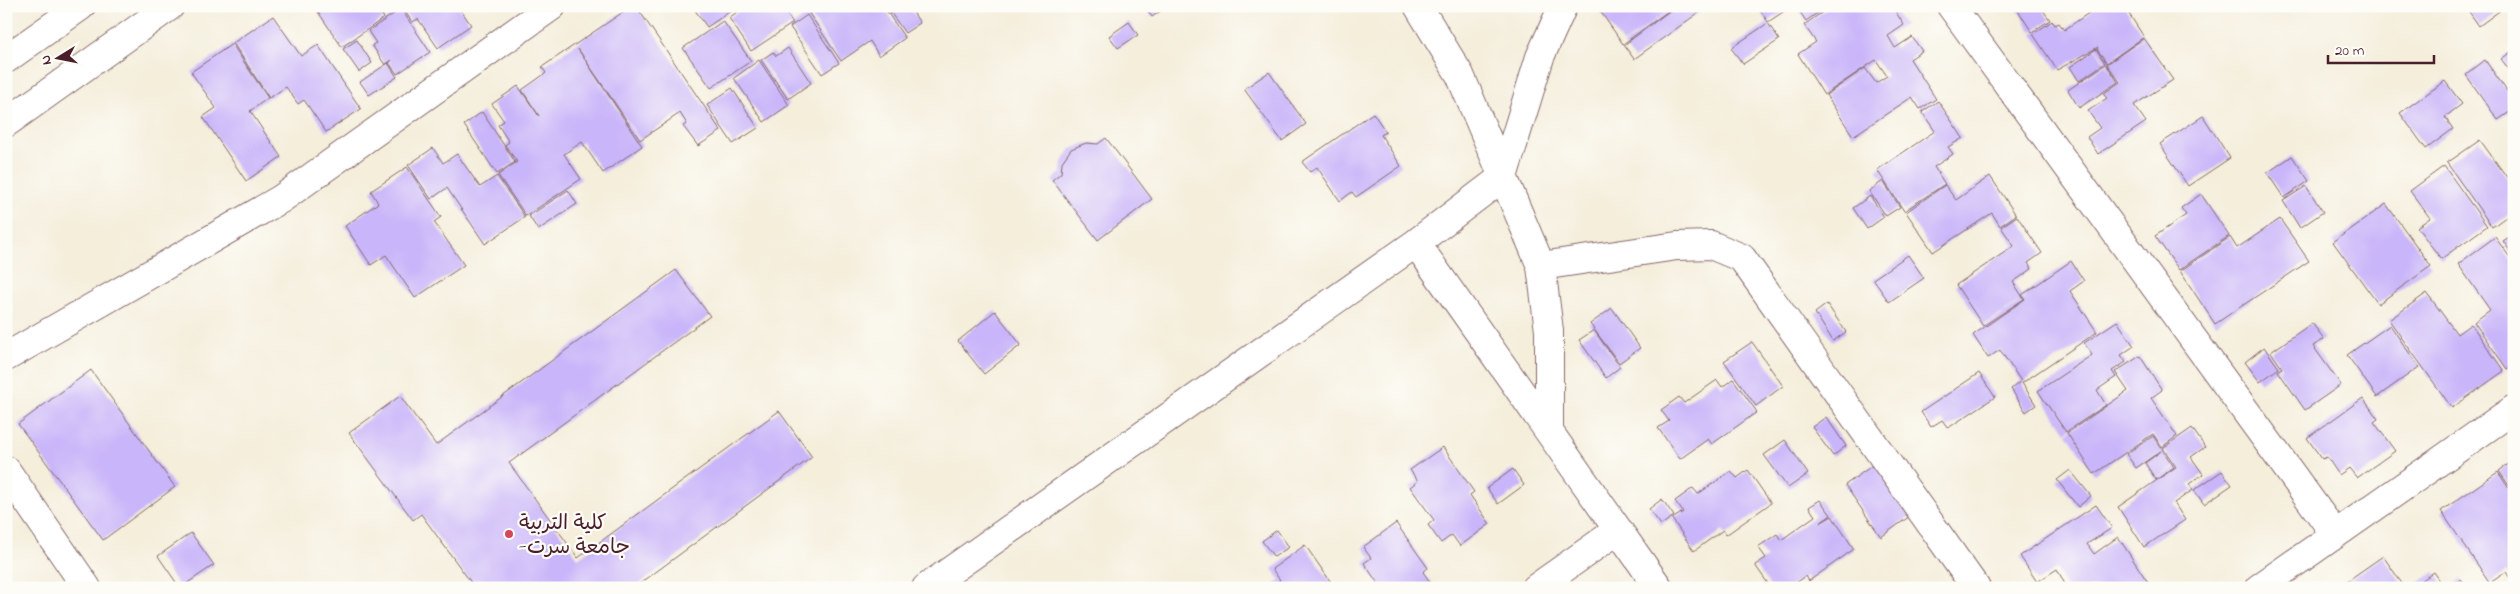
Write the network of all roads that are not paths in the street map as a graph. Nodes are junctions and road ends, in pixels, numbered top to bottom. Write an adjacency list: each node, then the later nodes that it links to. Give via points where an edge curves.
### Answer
1 (81, 6): 7 (street)
2 (170, 6): 8 (street)
3 (552, 6): 12 (street, via 281,199)
4 (1418, 6): 9 (street, via 1460,76)
5 (1564, 6): 9 (street, via 1540,57)
6 (1951, 6): 17 (street)
7 (6, 59)
8 (6, 123)
9 (1503, 177): 10 (street); 11 (street)
10 (1416, 243): 14 (street); 19 (street)
11 (1541, 266): 14 (street, via 1550,331); 22 (street, via 1677,246 1711,245 1742,258)
12 (6, 357)
13 (2514, 409): 17 (street)
14 (1549, 431): 16 (street)
15 (6, 470): 18 (street)
16 (1618, 530): 20 (street); 21 (street)
17 (2335, 534): 23 (street)
18 (87, 588)
19 (926, 588)
20 (1536, 588)
21 (1659, 588)
22 (1976, 588)
23 (2259, 588)

